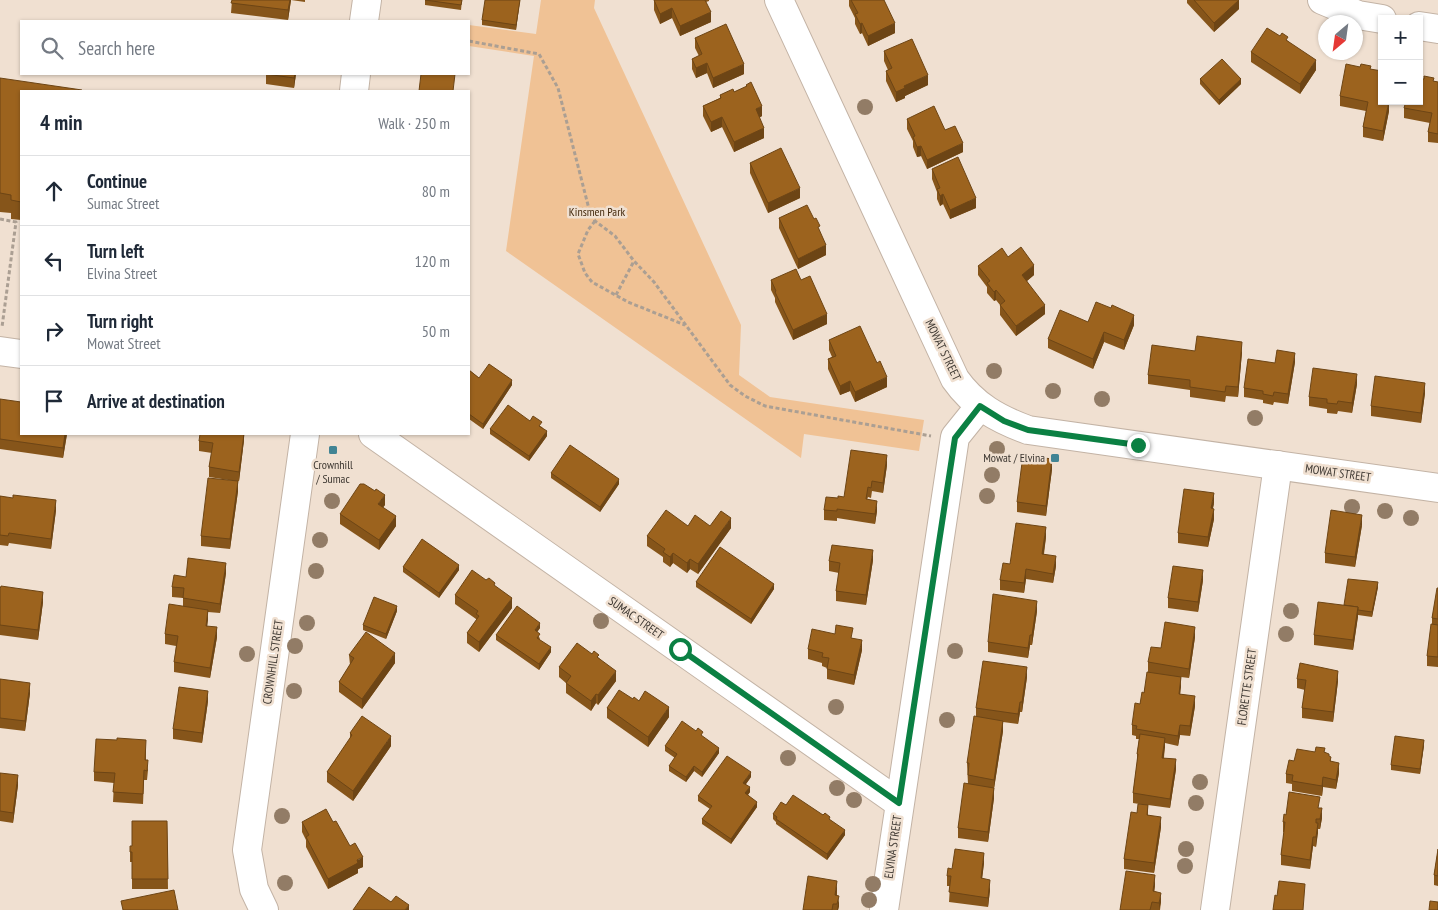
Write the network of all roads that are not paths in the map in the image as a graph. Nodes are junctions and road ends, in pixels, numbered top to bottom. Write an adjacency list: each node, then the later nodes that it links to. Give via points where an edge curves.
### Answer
1 (367, 0): 5 (street)
2 (779, 0): 12 (street, MOWAT STREET, via 955,379)
3 (1322, 0): 4 (street, via 1358,15)
4 (1378, 18)
5 (364, 20)
6 (1423, 27): 7 (street)
7 (1438, 29)
8 (356, 75): 9 (street)
9 (354, 90)
10 (1, 342): 11 (street)
11 (20, 353)
12 (980, 406): 15 (street, MOWAT STREET, via 1004,421 1028,430); 17 (street, ELVINA STREET, via 955,438)
13 (305, 435): 18 (street, CROWNHILL STREET, via 247,850)
14 (374, 435): 17 (street, SUMAC STREET)
15 (1278, 465): 16 (street, MOWAT STREET); 20 (street, FLORETTE STREET)
16 (1438, 488)
17 (899, 803): 19 (street, ELVINA STREET)
18 (259, 900)
19 (884, 910)
20 (1214, 910)

